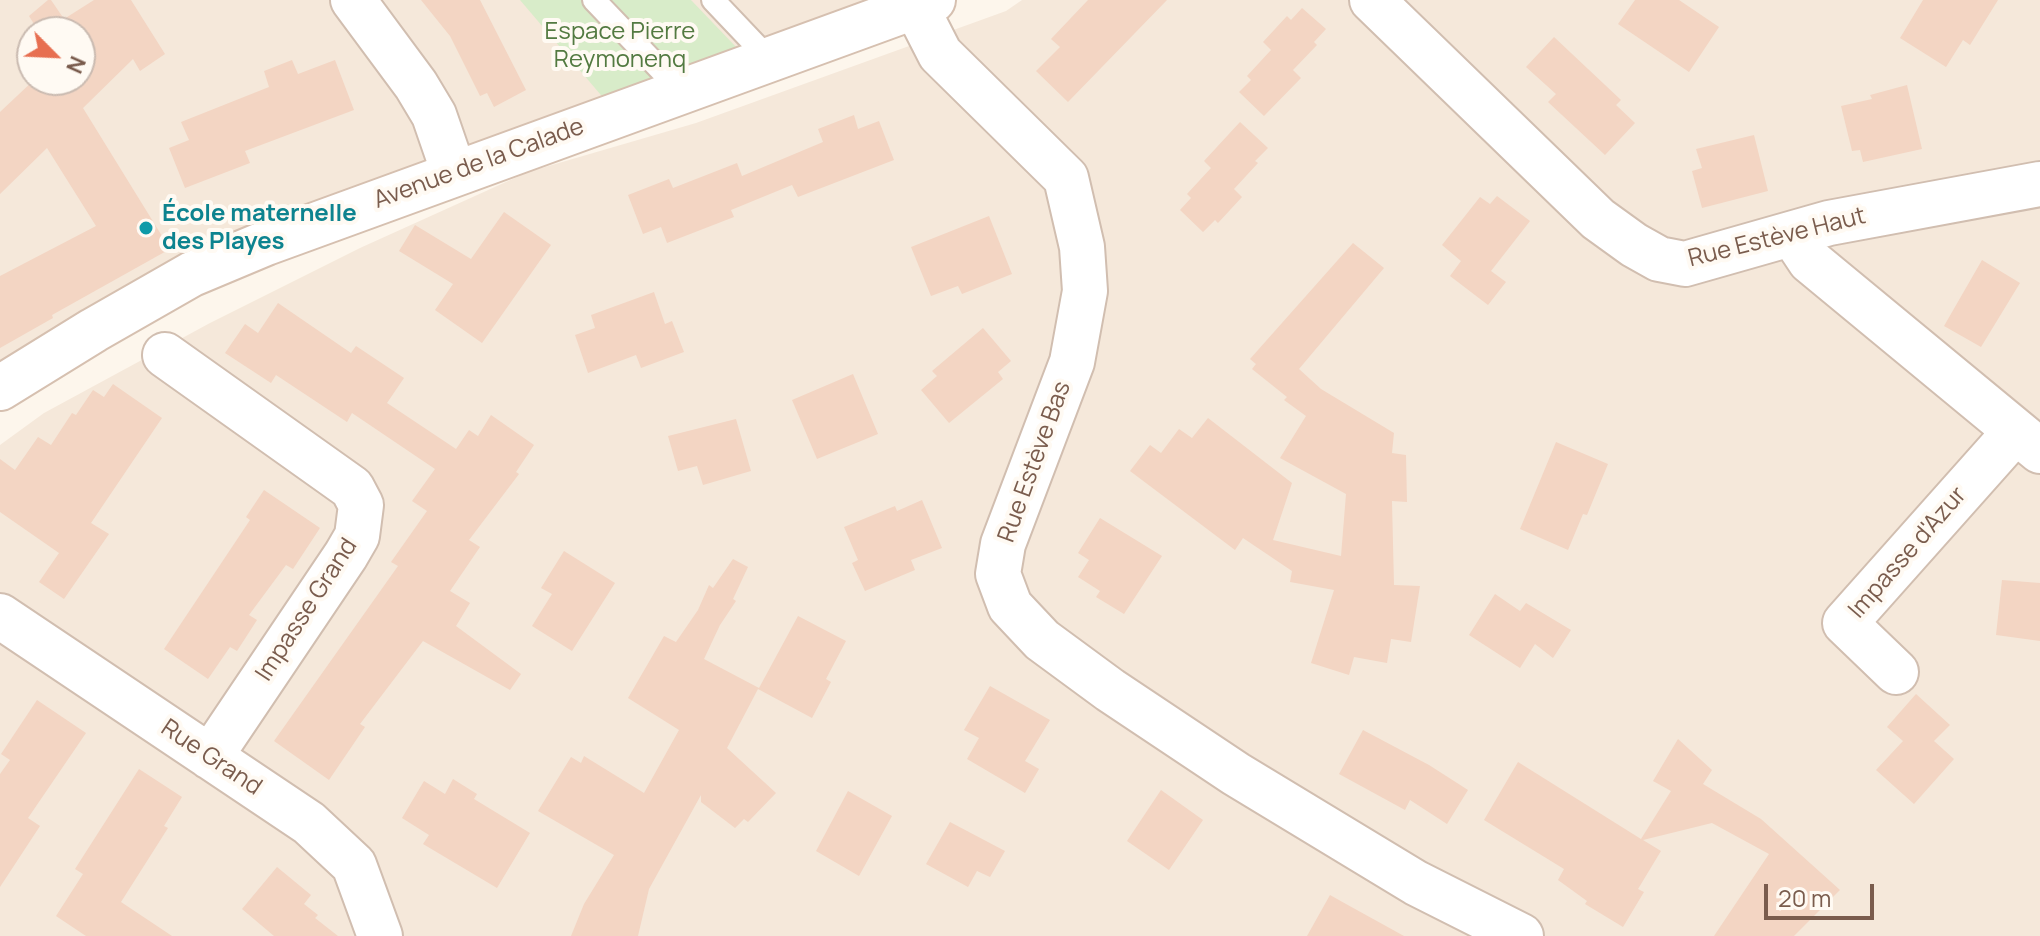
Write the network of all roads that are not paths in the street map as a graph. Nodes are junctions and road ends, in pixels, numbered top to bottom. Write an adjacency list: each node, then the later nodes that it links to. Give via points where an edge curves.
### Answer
1 (353, 0): 8 (street, via 434,115)
2 (594, 0): 7 (lane)
3 (713, 0): 6 (lane)
4 (1372, 0): 10 (street, Rue Estève Haut, via 1598,219 1659,259 1685,264)
5 (924, 4): 6 (street, Avenue de la Calade); 18 (street, Rue Estève Bas, via 940,54 1066,178 1082,247 1085,291 1072,362 1003,544 998,574 1010,606 1042,640 1236,774 1416,883)
6 (770, 60): 7 (street, Avenue de la Calade)
7 (681, 91): 8 (street, Avenue de la Calade)
8 (454, 173): 12 (street, Avenue de la Calade, via 192,274)
9 (2040, 184): 10 (street, Rue Estève Haut)
10 (1792, 234): 13 (street, Impasse d'Azur, via 1810,261)
11 (165, 355): 16 (street, Impasse Grand, via 352,488 361,505 357,536 346,555)
12 (1, 385)
13 (2028, 441): 15 (street, Impasse d'Azur, via 1845,623)
14 (0, 616): 16 (street, Rue Grand)
15 (1896, 672)
16 (210, 757): 17 (street, Rue Grand, via 309,823 354,865)
17 (380, 936)
18 (1521, 936)

